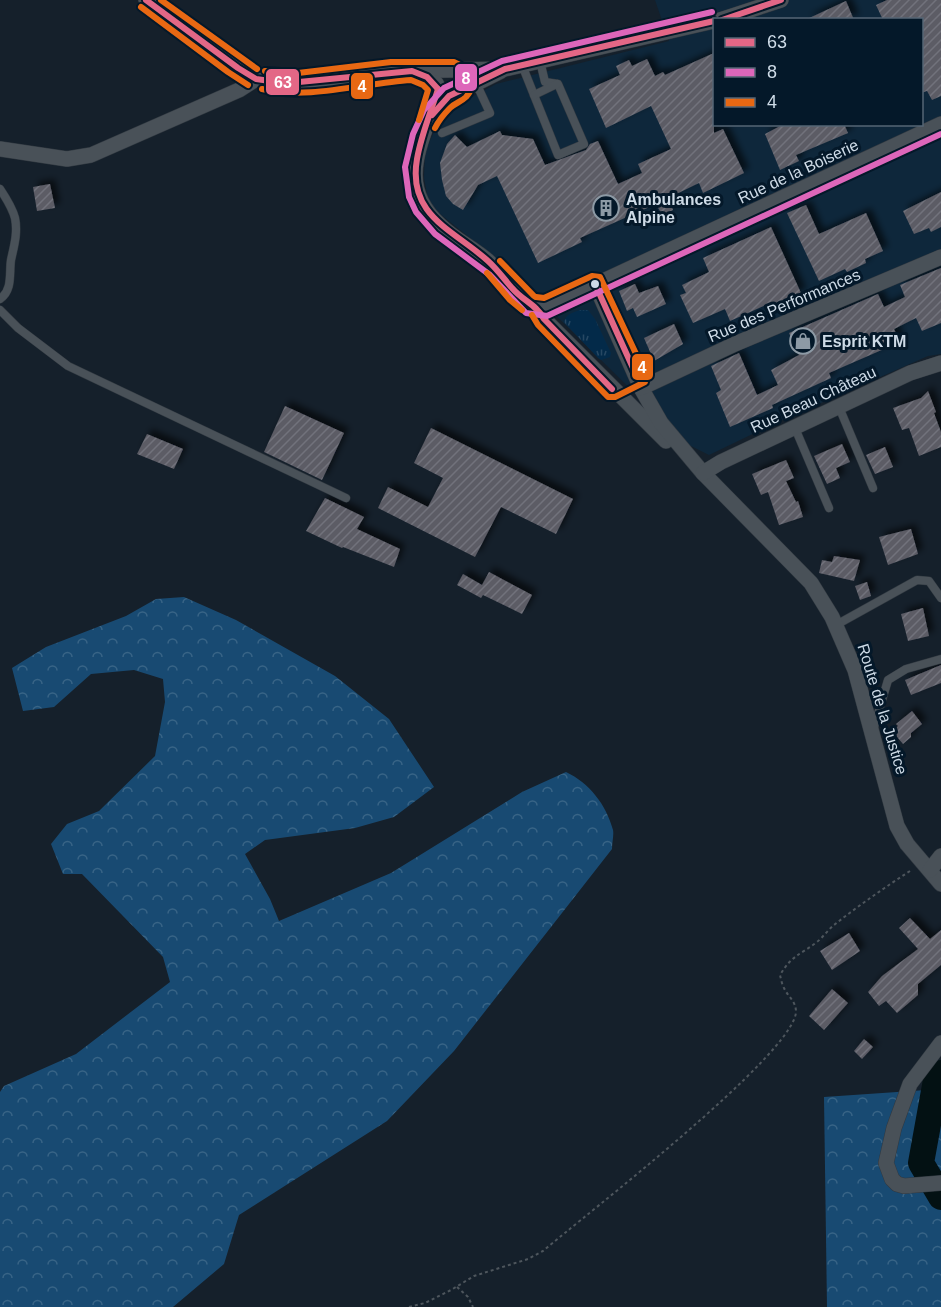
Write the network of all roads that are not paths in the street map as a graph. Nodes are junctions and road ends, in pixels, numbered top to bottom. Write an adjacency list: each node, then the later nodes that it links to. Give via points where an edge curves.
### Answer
1 (146, 0): 10 (street)
2 (781, 0): 3 (street)
3 (726, 18)
4 (713, 21): 5 (street)
5 (540, 61): 6 (street); 12 (lane, via 545,81)
6 (522, 65): 7 (street); 14 (lane)
7 (505, 69): 8 (street); 11 (street)
8 (448, 70): 9 (street); 13 (street, Route de la Justice, via 438,77); 13 (street, via 462,78)
9 (412, 71): 10 (street, via 299,82); 13 (street)
10 (256, 79): 17 (street, via 91,155 67,159)
11 (476, 83): 13 (street); 16 (lane, via 490,112)
12 (558, 84): 14 (lane); 14 (lane, via 584,144 558,155)
13 (446, 90): 22 (street, Route de la Justice, via 421,137 414,166 418,195 441,227 496,268 524,300)
14 (534, 95)
15 (941, 124): 20 (street, Rue de la Boiserie)
16 (442, 133)
17 (0, 149)
18 (0, 189): 21 (lane, via 11,207 16,231 11,280)
19 (941, 257): 25 (street, Rue des Performances)
20 (595, 284): 22 (street, Rue de la Boiserie); 25 (street, Route de la Justice)
21 (0, 299)
22 (538, 308): 26 (street, Route de la Justice)
23 (0, 310): 31 (lane, via 68,366)
24 (941, 363): 27 (street, Rue Beau Château, via 910,373)
25 (639, 382): 26 (street, Rue des Performances); 29 (street, Route de la Justice, via 661,423)
26 (612, 389): 29 (street, Route de la Justice)
27 (839, 407): 28 (street, Rue Beau Château); 30 (lane)
28 (795, 428): 29 (street, Rue Beau Château); 32 (lane)
29 (703, 472): 34 (street, Route de la Justice, via 811,583)
30 (873, 488)
31 (346, 498)
32 (829, 508)
33 (941, 598): 34 (lane, via 929,581 917,580)
34 (836, 625): 36 (street, Route de la Justice, via 855,670)
35 (941, 659): 36 (lane, via 906,669 888,680)
36 (873, 731): 38 (street, Route de la Justice, via 897,826)
37 (941, 856): 38 (street)
38 (925, 866): 39 (street, Route de la Justice)
39 (941, 884)
40 (941, 1043): 41 (street, via 910,1084 886,1163 897,1184)
41 (941, 1183)

